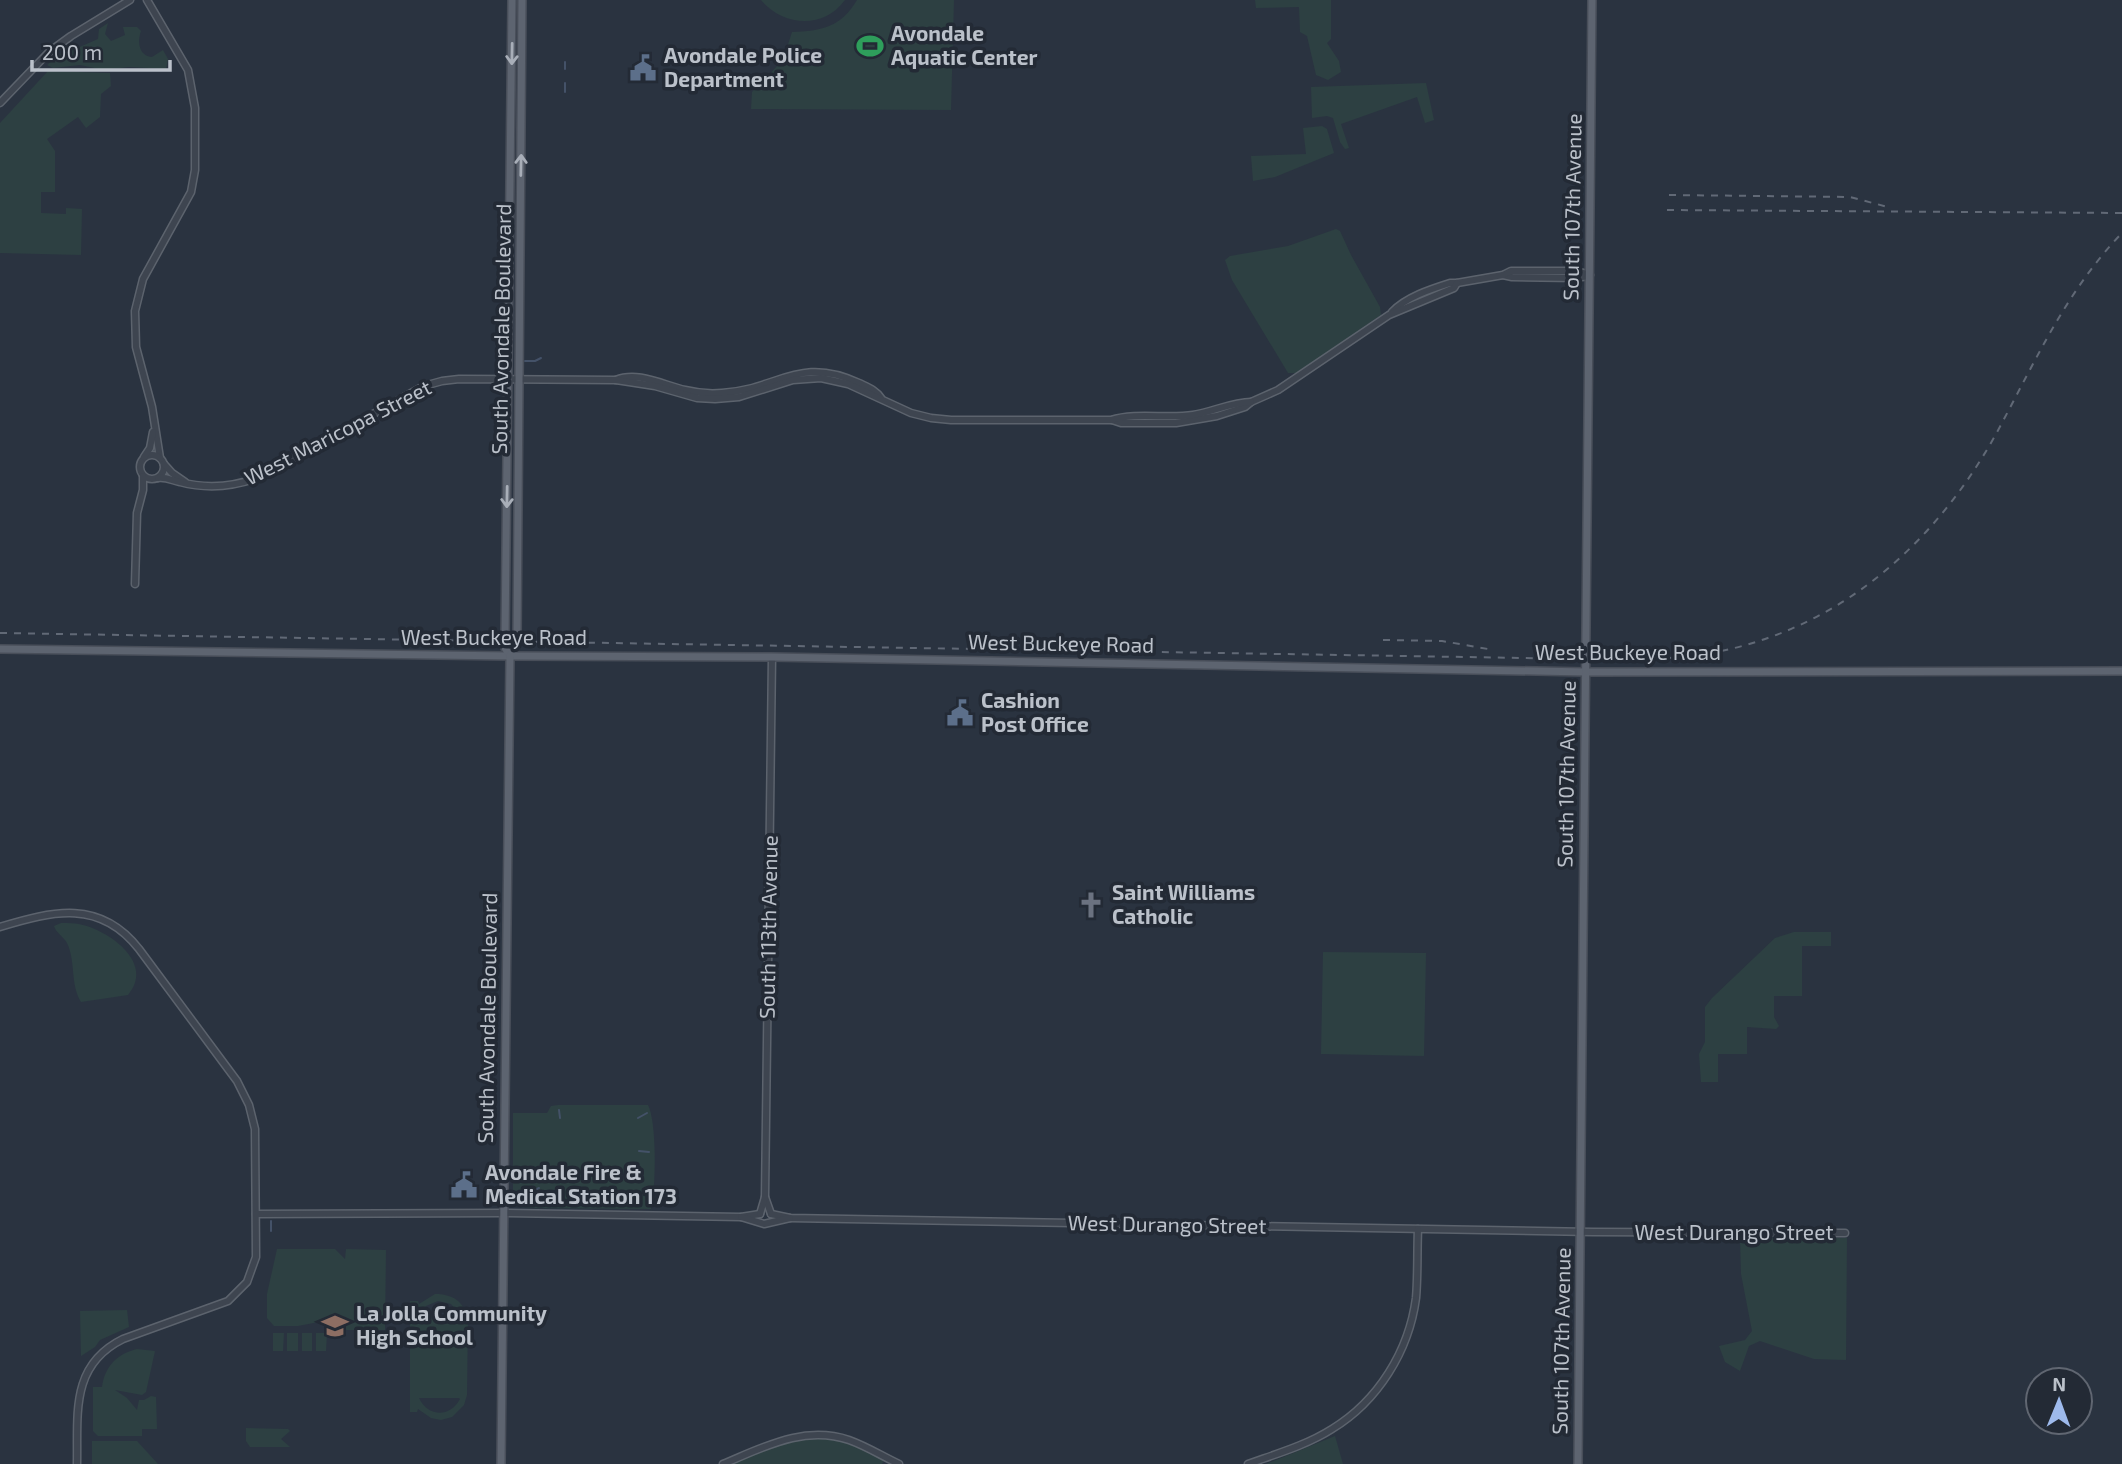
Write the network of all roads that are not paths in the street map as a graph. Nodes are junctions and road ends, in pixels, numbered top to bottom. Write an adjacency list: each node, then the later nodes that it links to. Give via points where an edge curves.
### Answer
1 (130, 0): 8 (street, via 49,52)
2 (147, 0): 12 (street, via 188,70 195,108 191,192 143,279 135,311 136,347)
3 (512, 0): 6 (main road, South Avondale Boulevard, one-way to 6)
4 (522, 0): 7 (main road, South Avondale Boulevard)
5 (1592, 0): 9 (main road, South 107th Avenue)
6 (512, 75): 7 (main road); 10 (main road, South Avondale Boulevard)
7 (522, 76): 11 (main road, South Avondale Boulevard, one-way to 7)
8 (0, 103)
9 (1590, 275): 11 (street, West Maricopa Street, via 1511,271 1457,284 1389,315 1278,390 1251,402 1194,415 1111,420 931,418 848,384 821,379 793,380 738,397 715,399 616,380); 26 (main road, South 107th Avenue)
10 (509, 380): 11 (street, West Maricopa Street); 17 (street, West Maricopa Street, via 433,383 257,478 216,487); 19 (main road, South Avondale Boulevard, one-way to 19)
11 (519, 380): 21 (main road, South Avondale Boulevard)
12 (154, 427): 13 (street); 14 (street)
13 (144, 458): 14 (street, via 154,455); 15 (street, via 139,469)
14 (161, 460): 16 (street, via 163,473); 17 (street)
15 (143, 476): 16 (street); 18 (street)
16 (156, 479): 17 (street, West Maricopa Street); 18 (street)
17 (187, 483)
18 (140, 501): 20 (street)
19 (506, 559): 21 (main road, via 511,586); 23 (main road, South Avondale Boulevard, via 505,648)
20 (135, 584)
21 (517, 593): 23 (main road, South Avondale Boulevard, via 516,646)
22 (0, 649): 23 (main road, West Buckeye Road)
23 (510, 656): 24 (main road, West Buckeye Road); 29 (main road, South Avondale Boulevard)
24 (772, 657): 26 (main road, West Buckeye Road); 28 (street, South 113th Avenue)
25 (2122, 671): 26 (main road, West Buckeye Road)
26 (1586, 672): 35 (main road, South 107th Avenue)
27 (0, 927): 30 (street, via 47,914 93,916 116,927 139,949 250,1105)
28 (765, 1197): 31 (street, South 113th Avenue); 32 (street, South 113th Avenue)
29 (504, 1213): 30 (street); 32 (street); 38 (main road, South Avondale Boulevard)
30 (256, 1214): 37 (street, via 255,1261 250,1279 239,1293 224,1303 119,1341 89,1367 79,1398)
31 (771, 1214): 32 (street); 32 (street, via 772,1219); 33 (street)
32 (758, 1218): 33 (street)
33 (790, 1218): 34 (street, West Durango Street)
34 (1418, 1229): 35 (street, West Durango Street); 41 (street, via 1413,1314 1396,1361 1380,1385 1359,1409 1332,1429)
35 (1580, 1232): 36 (street, West Durango Street); 42 (main road, South 107th Avenue)
36 (1846, 1233)
37 (78, 1464)
38 (501, 1464)
39 (723, 1464): 40 (street, via 786,1438 812,1434 849,1440)
40 (899, 1464)
41 (1248, 1464)
42 (1578, 1464)

